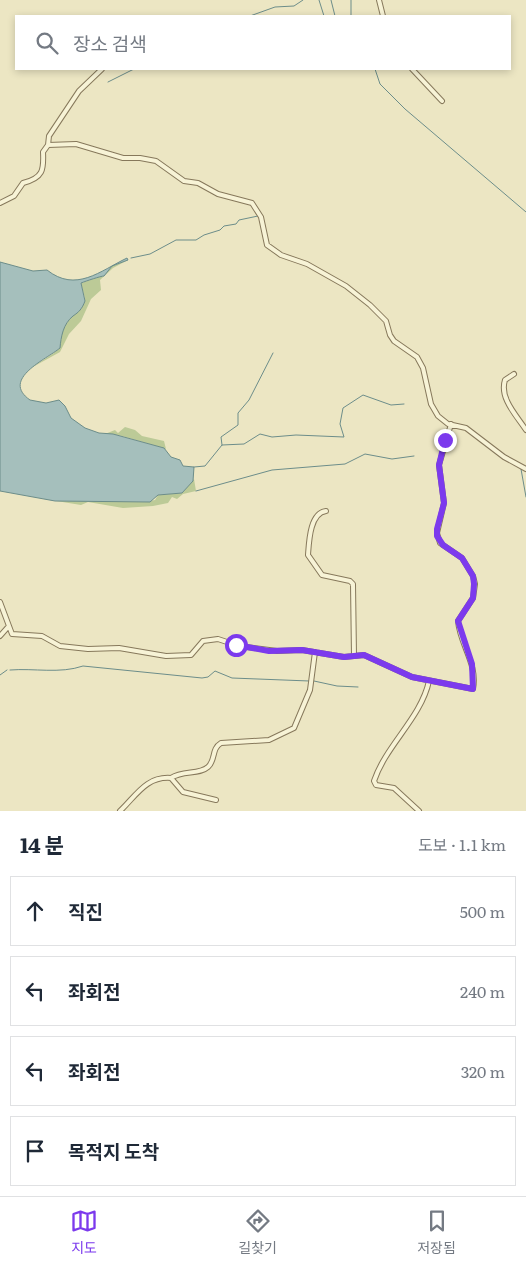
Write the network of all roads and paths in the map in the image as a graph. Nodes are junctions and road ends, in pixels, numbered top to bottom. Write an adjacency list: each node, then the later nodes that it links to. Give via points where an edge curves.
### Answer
1 (378, 0): 2 (street)
2 (383, 15)
3 (101, 70): 6 (street, via 79,91 49,136)
4 (413, 70): 5 (street)
5 (442, 101)
6 (48, 144): 7 (street, via 43,152 44,166 37,178 23,183 14,196); 9 (street, via 76,144 123,158 156,161 184,181 252,203 261,218 266,245 281,256 307,264 350,289 386,321 394,341 418,357 432,408 442,420)
7 (0, 203)
8 (514, 374): 10 (street, via 504,382 504,391)
9 (451, 424): 11 (street, via 466,428 504,457); 18 (street, via 439,465 444,503 436,533 440,543 462,558 474,580 473,598 458,621 472,664 474,684 473,689)
10 (526, 430)
11 (526, 469)
12 (326, 511): 17 (street, via 318,513 314,519 308,555 322,575 353,584)
13 (0, 602): 14 (street)
14 (8, 627): 15 (street); 16 (street, via 15,636 42,636 60,646 119,648 166,656 189,656 203,641 214,639 269,651)
15 (0, 636)
16 (315, 652): 17 (street); 19 (street, via 310,690 294,728 269,740 221,743 208,767 202,771 182,772)
17 (354, 656): 18 (street, via 368,656)
18 (428, 681): 22 (street, via 412,718 374,780 376,785 394,788)
19 (171, 778): 20 (street, via 183,792); 21 (street, via 156,778 146,784)
20 (216, 800)
21 (120, 811)
22 (419, 811)

